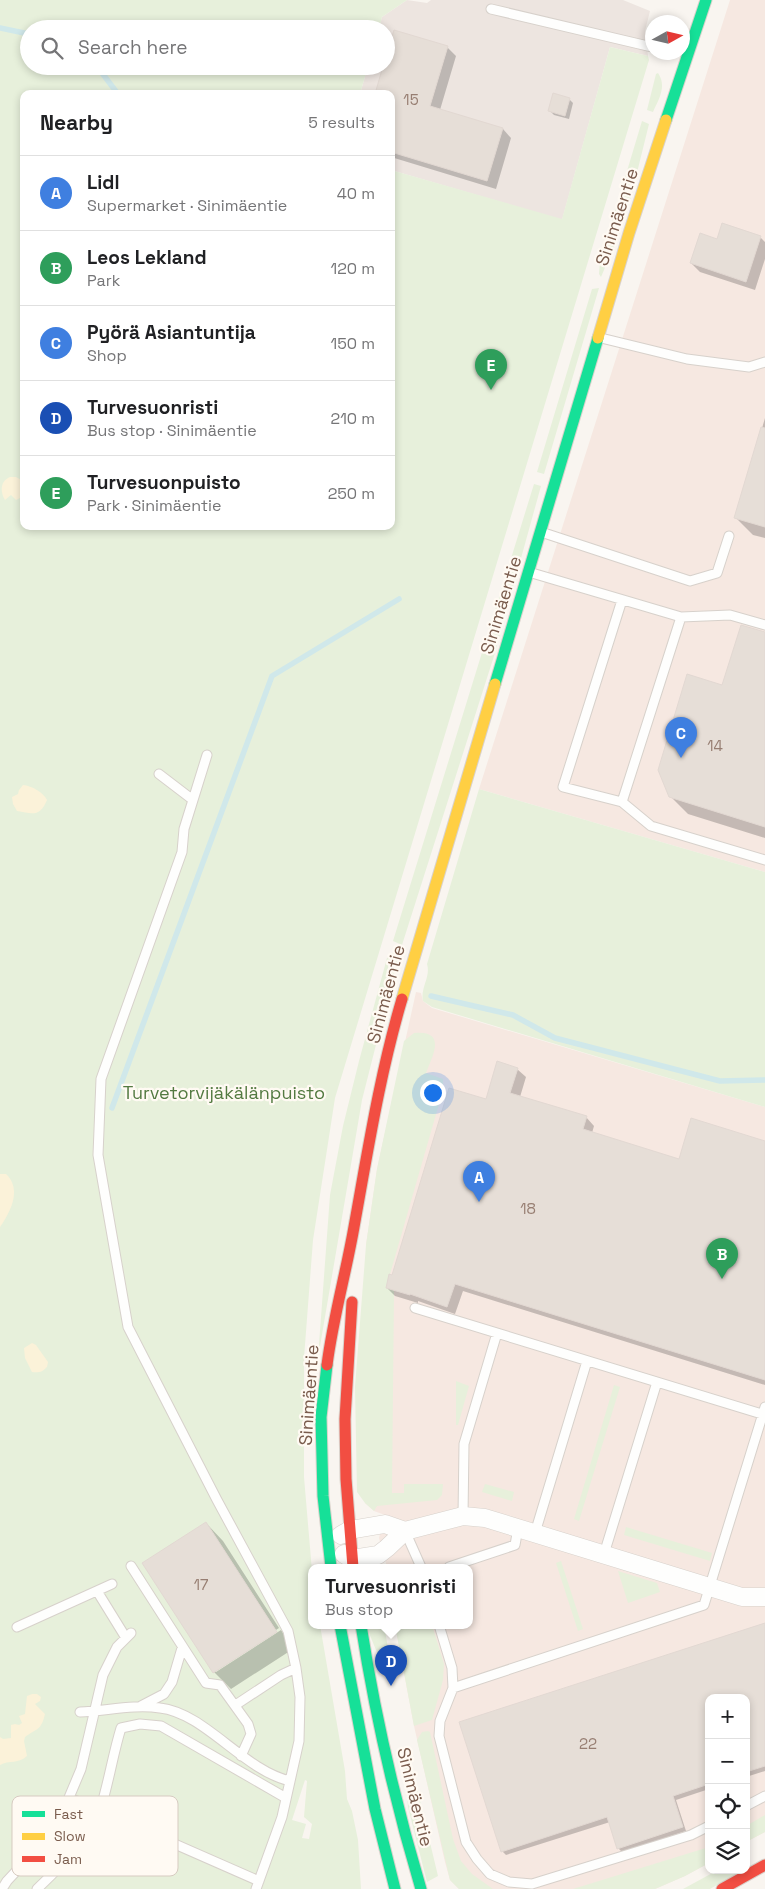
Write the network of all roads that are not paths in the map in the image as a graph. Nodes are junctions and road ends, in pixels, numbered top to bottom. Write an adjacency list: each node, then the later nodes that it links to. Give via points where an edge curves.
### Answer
1 (706, 0): 3 (main road, Sinimäentie)
2 (491, 9): 4 (lane)
3 (690, 36)
4 (645, 45)
5 (680, 60): 6 (main road, Sinimäentie)
6 (598, 338): 7 (lane, via 687,359 749,367); 8 (main road, Sinimäentie)
7 (765, 362)
8 (541, 532): 9 (lane, via 690,581 717,573); 10 (main road, Sinimäentie)
9 (729, 536)
10 (529, 572): 11 (lane); 19 (main road, Sinimäentie, via 398,1012 373,1117)
11 (622, 600): 12 (lane); 17 (lane, via 563,787)
12 (681, 617): 13 (lane, via 730,615); 17 (lane)
13 (765, 625)
14 (207, 755): 16 (lane)
15 (159, 774): 16 (lane)
16 (193, 800): 45 (lane, via 184,829 182,852 101,1079 98,1155 128,1327 288,1631)
17 (622, 802): 18 (lane, via 651,826)
18 (765, 860)
19 (354, 1228): 26 (main road, Sinimäentie, via 345,1419); 29 (main road, Sinimäentie, via 331,1337 322,1417)
20 (415, 1308): 21 (lane)
21 (497, 1333): 22 (lane); 25 (lane, via 464,1444)
22 (587, 1361): 23 (lane); 28 (lane)
23 (657, 1382): 24 (lane); 30 (lane)
24 (764, 1412): 37 (lane)
25 (464, 1516): 27 (street); 28 (street, via 485,1518)
26 (350, 1530): 27 (street, via 385,1524); 29 (street); 31 (main road, Sinimäentie)
27 (405, 1531): 31 (street, via 378,1554); 33 (lane)
28 (527, 1531): 30 (street); 34 (lane, via 515,1545)
29 (328, 1544): 31 (street); 32 (main road, Sinimäentie)
30 (604, 1554): 37 (street)
31 (353, 1563)
32 (331, 1564)
33 (420, 1564)
34 (458, 1564)
35 (130, 1566): 44 (lane)
36 (112, 1584): 38 (lane)
37 (710, 1587): 39 (street, via 742,1597); 46 (lane, via 704,1605)
38 (97, 1591): 40 (lane); 49 (lane, via 129,1635 117,1647 103,1675)
39 (765, 1598)
40 (18, 1627)
41 (341, 1629): 66 (main road, via 375,1809)
42 (362, 1629): 67 (main road, Sinimäentie, via 386,1758)
43 (440, 1629): 46 (lane, via 452,1668)
44 (182, 1648): 48 (lane, via 172,1682 164,1694); 51 (lane, via 206,1683 220,1685 248,1724 250,1734)
45 (296, 1668): 47 (lane); 52 (lane, via 300,1697 299,1741)
46 (453, 1688): 58 (lane, via 440,1721 439,1736 466,1842 490,1874 509,1882 532,1884)
47 (237, 1704)
48 (138, 1707): 49 (lane); 51 (lane, via 162,1708 181,1714)
49 (96, 1711): 50 (lane); 53 (lane)
50 (80, 1712)
51 (241, 1756): 52 (lane)
52 (290, 1782): 56 (lane)
53 (71, 1796)
54 (104, 1796): 56 (lane, via 121,1728 140,1724 161,1726)
55 (765, 1796): 57 (lane)
56 (286, 1798): 63 (lane)
57 (750, 1804)
58 (705, 1828)
59 (178, 1847): 63 (lane)
60 (765, 1866): 68 (main road)
61 (13, 1876): 64 (lane)
62 (50, 1876): 65 (lane)
63 (258, 1885)
64 (2, 1889)
65 (37, 1889)
66 (395, 1889)
67 (422, 1889)
68 (722, 1889)

